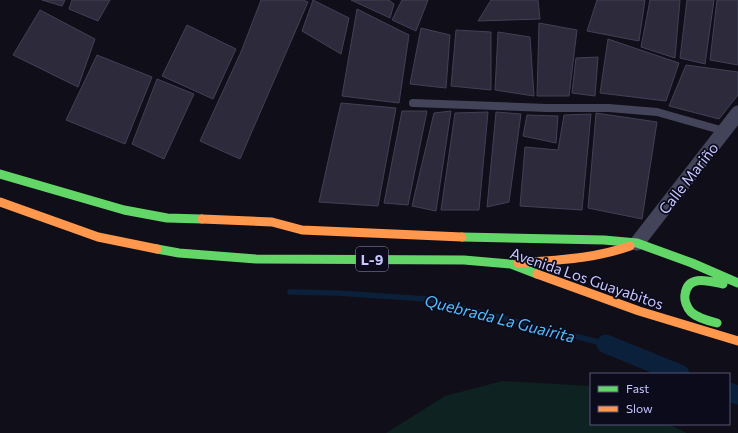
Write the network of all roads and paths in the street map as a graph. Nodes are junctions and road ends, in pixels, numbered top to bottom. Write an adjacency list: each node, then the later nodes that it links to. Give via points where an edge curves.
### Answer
1 (413, 103): 3 (lane, via 609,108 657,112)
2 (738, 113): 3 (street, Calle Mariño)
3 (724, 131): 6 (street, Calle Mariño)
4 (0, 174): 6 (main road, Avenida Los Guayabitos / L-9, via 124,210 167,218 272,222 302,230 604,240)
5 (0, 202): 7 (main road, Avenida Los Guayabitos / L-9, via 98,237 179,253 256,259 369,258 464,260)
6 (637, 244): 7 (main road, via 596,256); 8 (main road, Avenida Los Guayabitos / L-9, via 692,263)
7 (511, 264): 11 (main road, Avenida Los Guayabitos / L-9, via 639,311)
8 (738, 283)
9 (738, 287): 10 (main road, via 698,280 690,282 685,288 684,297 691,312)
10 (725, 327)
11 (738, 341)

